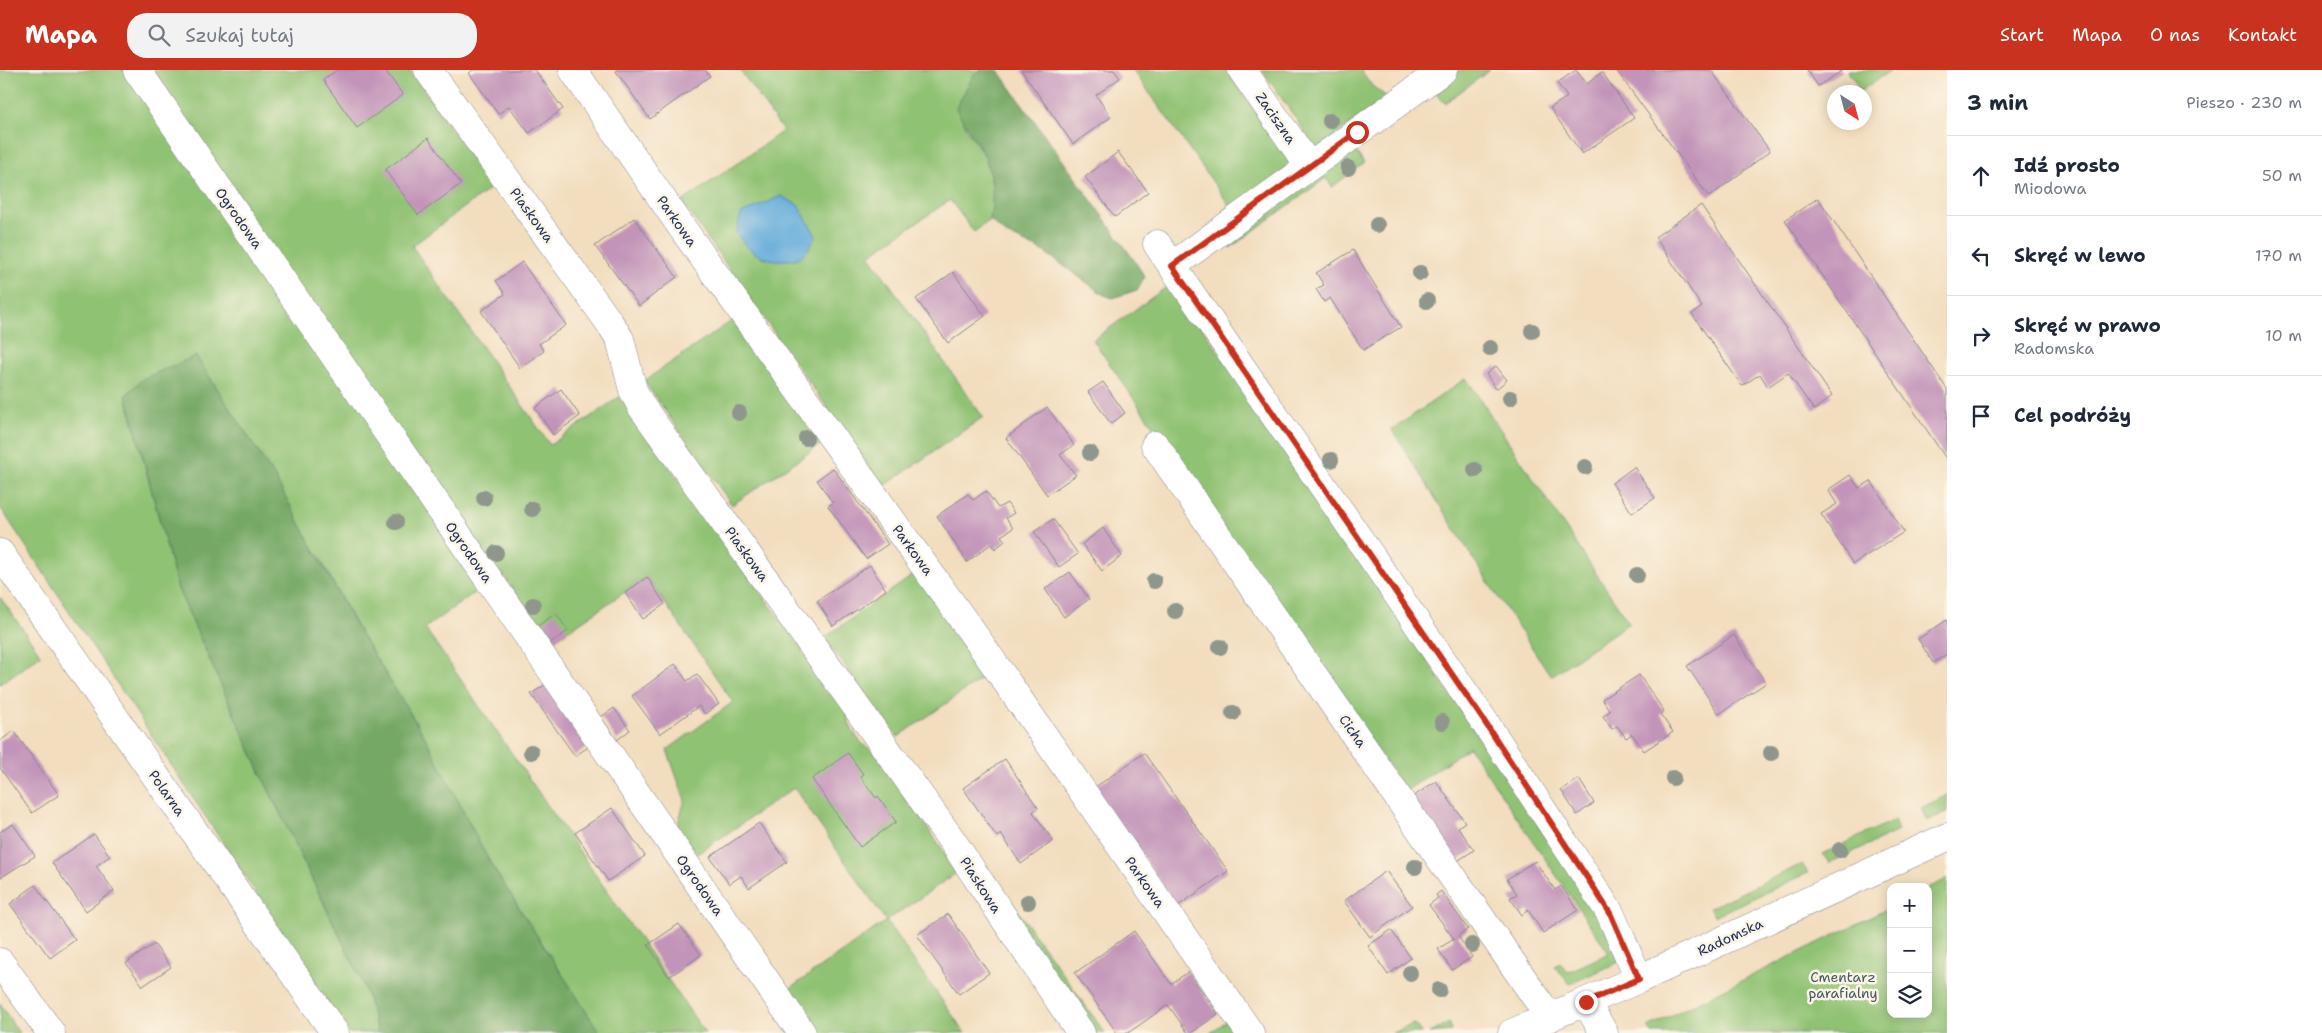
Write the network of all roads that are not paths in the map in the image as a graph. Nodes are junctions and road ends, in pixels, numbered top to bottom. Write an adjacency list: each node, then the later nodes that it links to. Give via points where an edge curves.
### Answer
1 (137, 70): 18 (street, Ogrodowa)
2 (428, 70): 19 (street, Piaskowa, via 620,339 633,390 642,406 953,842)
3 (573, 70): 20 (street, Parkowa, via 979,642)
4 (1242, 70): 6 (street, Zaciszna)
5 (1443, 70): 6 (street)
6 (1309, 166): 8 (street)
7 (1157, 244): 8 (street)
8 (1172, 266): 13 (street, via 1484,721 1610,913)
9 (1155, 445): 15 (street, Cicha)
10 (0, 553): 17 (street, Polarna)
11 (1947, 837): 13 (street, Radomska)
12 (0, 962): 16 (street)
13 (1639, 979): 14 (street, Radomska)
14 (1586, 1002): 15 (street, Radomska); 22 (street)
15 (1550, 1018): 21 (street, Radomska)
16 (51, 1033)
17 (335, 1033)
18 (802, 1033)
19 (1081, 1033)
20 (1250, 1033)
21 (1512, 1033)
22 (1604, 1033)

